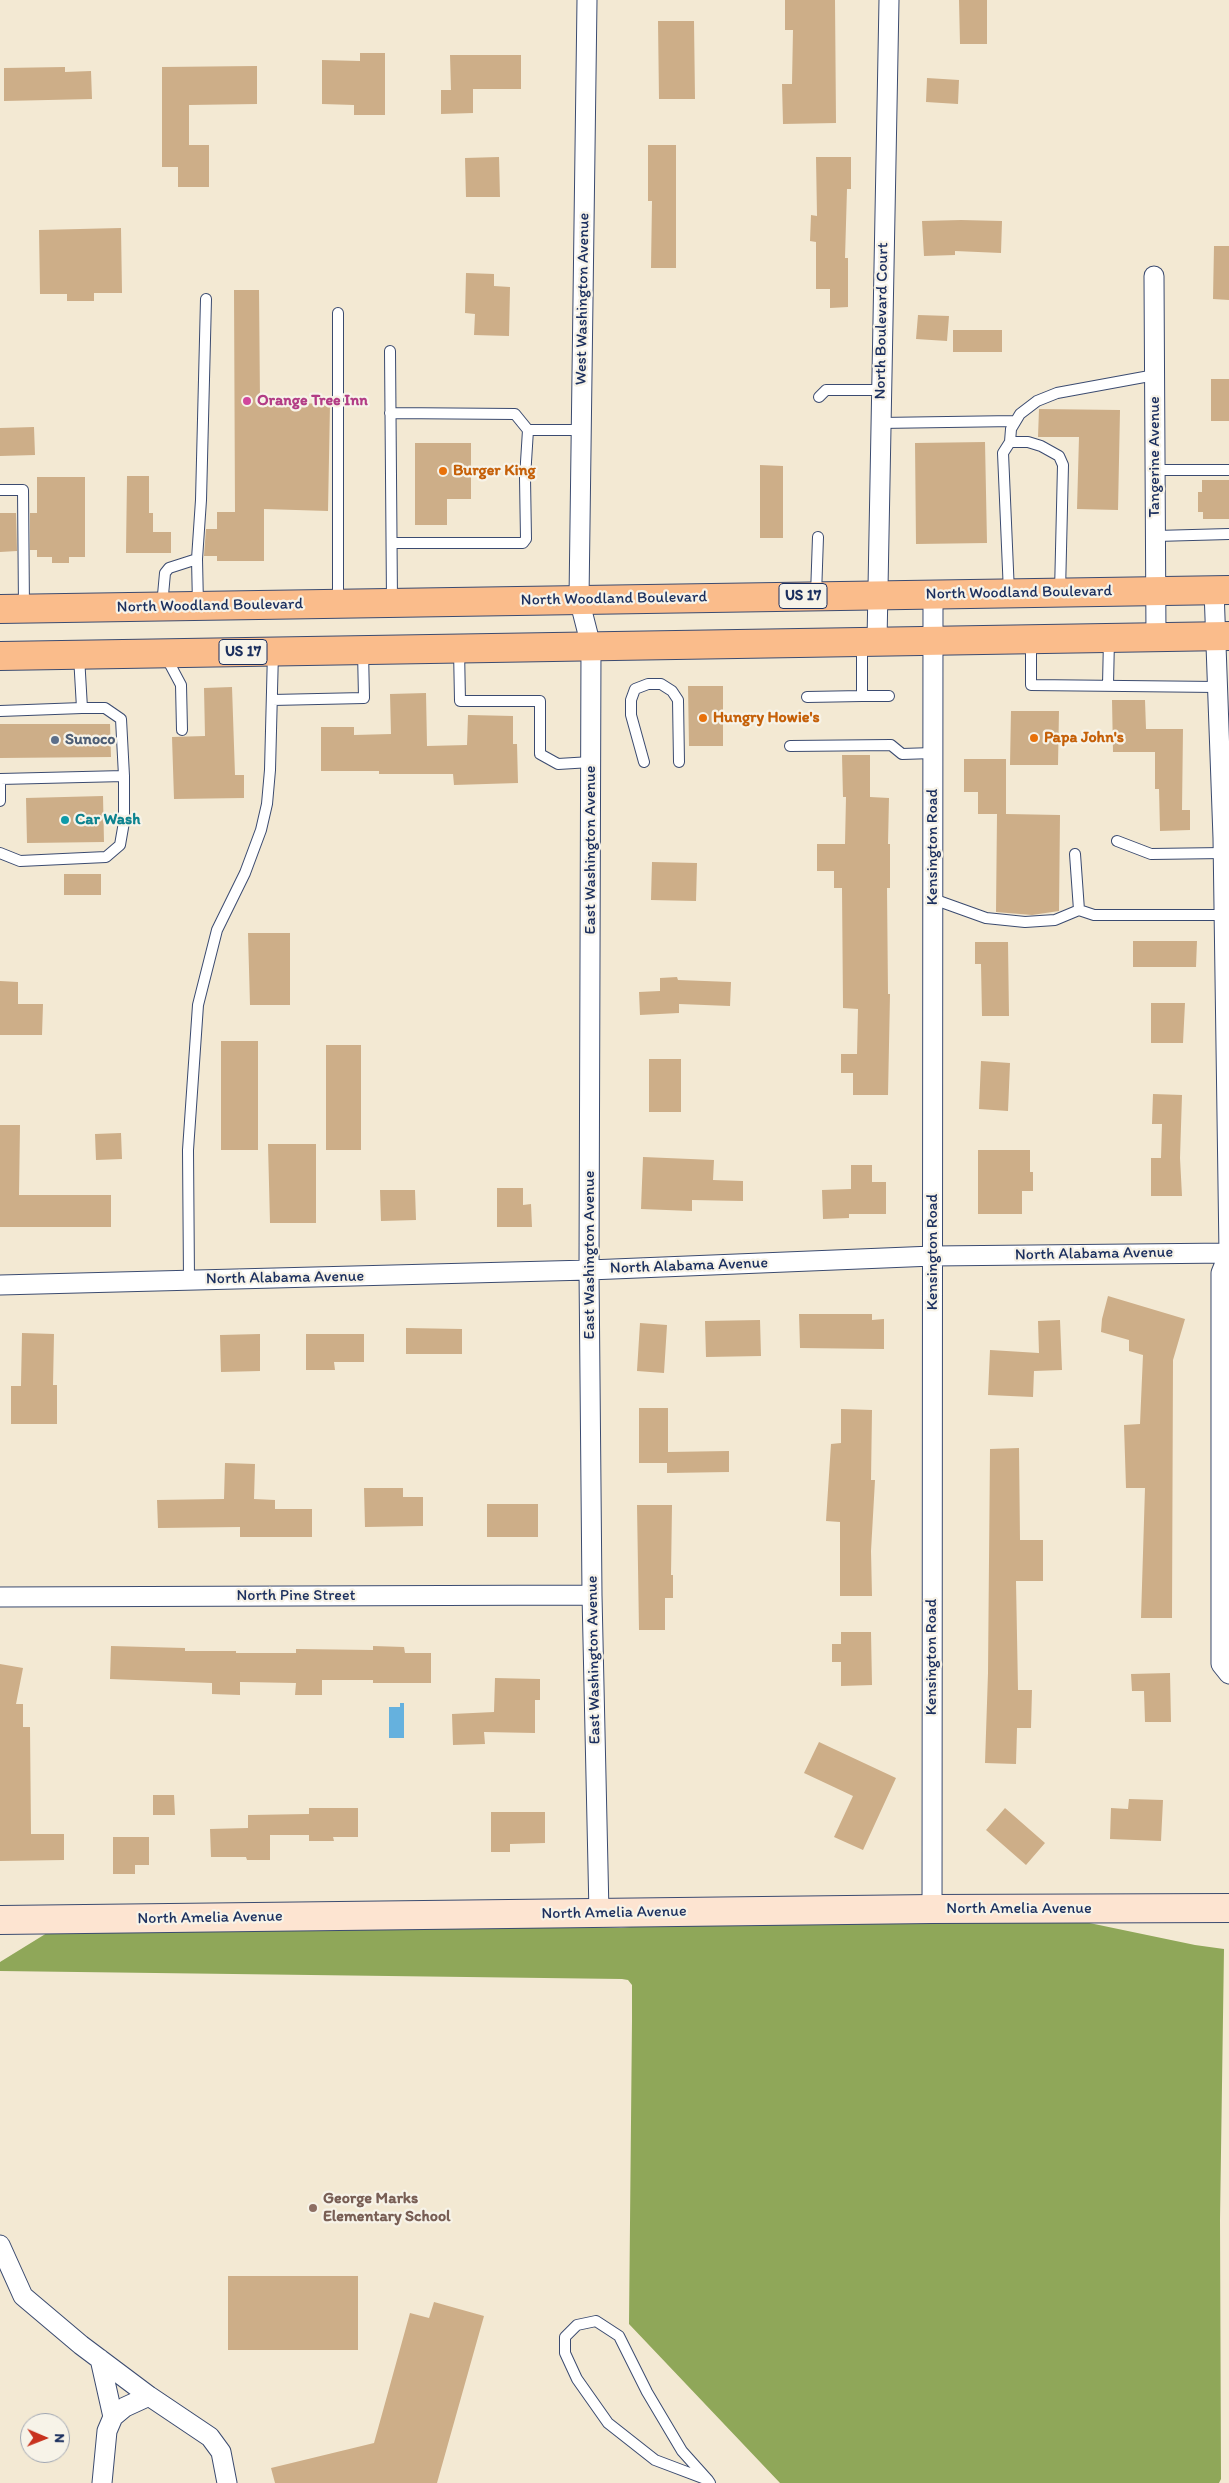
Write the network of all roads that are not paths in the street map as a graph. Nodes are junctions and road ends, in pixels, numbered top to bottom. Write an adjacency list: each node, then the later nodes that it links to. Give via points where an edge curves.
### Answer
1 (587, 0): 14 (street, West Washington Avenue)
2 (889, 0): 8 (street, North Boulevard Court)
3 (1154, 276): 7 (street, Tangerine Avenue)
4 (206, 299): 23 (lane, via 201,500)
5 (338, 313): 33 (lane)
6 (390, 351): 10 (lane)
7 (1155, 375): 11 (lane, via 1057,393 1037,401); 16 (street, Tangerine Avenue)
8 (881, 390): 9 (lane, via 826,390); 12 (street, North Boulevard Court)
9 (819, 397)
10 (390, 413): 13 (lane, via 515,414); 22 (lane)
11 (1016, 421): 12 (lane); 15 (lane, via 1011,429)
12 (880, 423): 29 (street, North Boulevard Court)
13 (528, 430): 14 (lane); 22 (lane, via 526,539 523,543)
14 (581, 430): 31 (street, West Washington Avenue)
15 (1010, 442): 26 (lane, via 1003,453); 27 (lane, via 1042,446 1058,456 1063,465)
16 (1156, 470): 17 (lane); 20 (street, Tangerine Avenue)
17 (1229, 470)
18 (0, 490): 36 (lane, via 23,490)
19 (1229, 534): 20 (lane)
20 (1156, 536): 25 (street, Tangerine Avenue)
21 (818, 537): 30 (lane)
22 (392, 543): 32 (lane)
23 (196, 559): 34 (lane); 35 (lane, via 168,568)
24 (1221, 590): 25 (main road, North Woodland Boulevard / US 17); 37 (street)
25 (1156, 591): 27 (main road, North Woodland Boulevard / US 17); 38 (street, Tangerine Avenue)
26 (1009, 593): 27 (main road, North Woodland Boulevard / US 17); 28 (main road, North Woodland Boulevard / US 17)
27 (1060, 593)
28 (933, 594): 29 (main road, North Woodland Boulevard / US 17); 41 (street, Kensington Road)
29 (877, 595): 30 (main road, North Woodland Boulevard / US 17); 42 (street, North Boulevard Court)
30 (816, 596): 31 (main road, North Woodland Boulevard / US 17)
31 (579, 598): 32 (main road, North Woodland Boulevard / US 17); 43 (street, East Washington Avenue)
32 (392, 602): 33 (main road, North Woodland Boulevard / US 17)
33 (338, 603): 34 (main road, North Woodland Boulevard / US 17)
34 (198, 606): 35 (main road, North Woodland Boulevard / US 17)
35 (162, 607): 36 (main road, North Woodland Boulevard / US 17)
36 (12, 609)
37 (1222, 636): 38 (main road, US 17); 51 (street)
38 (1156, 637): 39 (main road, US 17)
39 (1108, 638): 40 (main road, US 17); 50 (lane)
40 (1031, 639): 41 (main road, US 17); 50 (lane, via 1031,685)
41 (933, 641): 42 (main road, US 17); 61 (street, Kensington Road)
42 (869, 642): 43 (main road, US 17); 52 (lane)
43 (591, 646): 44 (main road, US 17); 62 (street, East Washington Avenue)
44 (458, 648): 45 (main road, US 17); 62 (lane, via 460,701 540,701 540,754 558,764)
45 (363, 650): 46 (main road, US 17); 55 (lane, via 364,698)
46 (274, 651): 47 (main road, US 17); 55 (lane)
47 (164, 653): 48 (main road, US 17); 58 (lane, via 181,685)
48 (79, 655): 49 (main road, US 17); 56 (lane)
49 (0, 656)
50 (1108, 686): 51 (lane)
51 (1217, 687): 60 (street)
52 (862, 696): 53 (lane); 54 (lane)
53 (890, 696)
54 (807, 697)
55 (272, 700): 81 (lane, via 267,804 245,873 217,930 198,1005 188,1150)
56 (82, 708): 57 (lane); 65 (lane, via 105,708 121,719)
57 (0, 712)
58 (182, 730)
59 (790, 746): 61 (lane, via 892,745 902,754)
60 (1224, 747): 70 (street)
61 (933, 753): 72 (street, Kensington Road)
62 (591, 762): 80 (street, East Washington Avenue)
63 (644, 762): 64 (lane, via 630,700 635,689 648,684 661,684 672,690 678,700)
64 (679, 762)
65 (124, 776): 66 (lane); 69 (lane, via 124,822 120,845 106,857 20,860)
66 (0, 779): 67 (lane)
67 (0, 801)
68 (1117, 841): 70 (lane, via 1151,854)
69 (0, 853)
70 (1224, 853): 74 (street)
71 (1075, 854): 73 (lane)
72 (933, 899): 73 (lane, via 986,918 1025,922 1055,920); 79 (street, Kensington Road)
73 (1079, 910): 74 (lane, via 1094,915)
74 (1224, 915): 75 (street)
75 (1227, 956): 76 (street)
76 (1228, 1059): 77 (street)
77 (1228, 1184): 78 (street)
78 (1229, 1253): 79 (street, North Alabama Avenue); 85 (street, via 1221,1273 1221,1664)
79 (932, 1256): 80 (street, North Alabama Avenue); 87 (street, Kensington Road)
80 (589, 1270): 81 (street, North Alabama Avenue); 83 (street, East Washington Avenue)
81 (189, 1280): 82 (street, North Alabama Avenue)
82 (0, 1285)
83 (592, 1595): 84 (street, North Pine Street); 88 (street, East Washington Avenue)
84 (0, 1597)
85 (1229, 1674)
86 (1229, 1908): 87 (main road, North Amelia Avenue)
87 (932, 1909): 88 (main road, North Amelia Avenue)
88 (600, 1913): 89 (main road, North Amelia Avenue)
89 (0, 1920)
90 (0, 2245): 91 (street, via 23,2296 64,2333)
91 (100, 2359): 92 (street); 93 (street)
92 (149, 2396): 93 (street, via 125,2407); 96 (street, via 210,2437 221,2452)
93 (113, 2417): 95 (street, via 107,2431)
94 (709, 2482): 94 (lane, via 682,2451 619,2336 596,2321 577,2325 565,2337 565,2353 577,2379 608,2423 655,2460)
95 (102, 2483)
96 (227, 2483)

